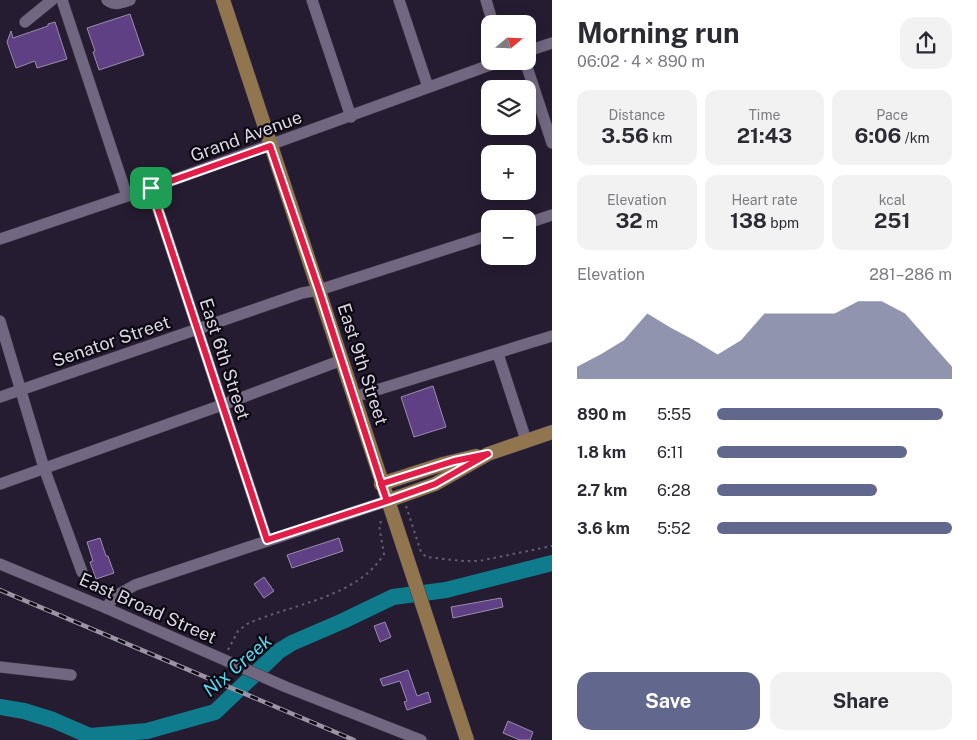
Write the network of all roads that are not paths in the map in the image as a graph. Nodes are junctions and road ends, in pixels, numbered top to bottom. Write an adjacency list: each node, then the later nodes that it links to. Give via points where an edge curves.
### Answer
1 (52, 0): 10 (street)
2 (62, 0): 20 (street)
3 (107, 0): 4 (street, via 112,4)
4 (130, 0)
5 (223, 0): 18 (main road, East 9th Street)
6 (312, 0): 16 (street)
7 (399, 0): 15 (street)
8 (486, 0): 9 (street)
9 (490, 15)
10 (25, 22)
11 (552, 43): 12 (street)
12 (536, 49)
13 (481, 68): 15 (street, Grand Avenue)
14 (528, 70): 17 (street)
15 (428, 87): 16 (street, Grand Avenue)
16 (351, 117): 18 (street, Grand Avenue)
17 (552, 143)
18 (270, 146): 19 (street, Grand Avenue); 25 (main road, East 9th Street)
19 (151, 188): 20 (street, Grand Avenue); 27 (street, East 6th Street)
20 (127, 196): 24 (street, Grand Avenue)
21 (552, 215): 22 (street)
22 (536, 220)
23 (481, 238): 25 (street, Senator Street)
24 (0, 240)
25 (319, 290): 27 (street, Senator Street); 30 (main road, East 9th Street)
26 (0, 321): 31 (street)
27 (197, 329): 31 (street, Senator Street); 34 (street, East 6th Street)
28 (552, 336): 29 (street)
29 (498, 354): 33 (street); 36 (street)
30 (342, 360): 33 (main road, East 9th Street); 34 (street)
31 (20, 390): 32 (street, Senator Street); 38 (street)
32 (0, 397)
33 (354, 397): 40 (main road, East 9th Street)
34 (222, 405): 38 (street); 42 (street, East 6th Street)
35 (552, 432): 36 (main road)
36 (526, 440): 37 (main road)
37 (488, 454): 40 (main road); 41 (main road, via 435,484)
38 (44, 468): 39 (street); 44 (street)
39 (0, 484)
40 (381, 484): 41 (main road, East 9th Street)
41 (387, 501): 42 (street); 49 (main road, East 9th Street)
42 (267, 540): 45 (street, via 135,585 114,597)
43 (0, 564): 45 (street, East Broad Street)
44 (82, 572)
45 (106, 608): 48 (street, East Broad Street, via 286,687)
46 (0, 667): 47 (street)
47 (71, 675)
48 (422, 740)
49 (467, 740)

